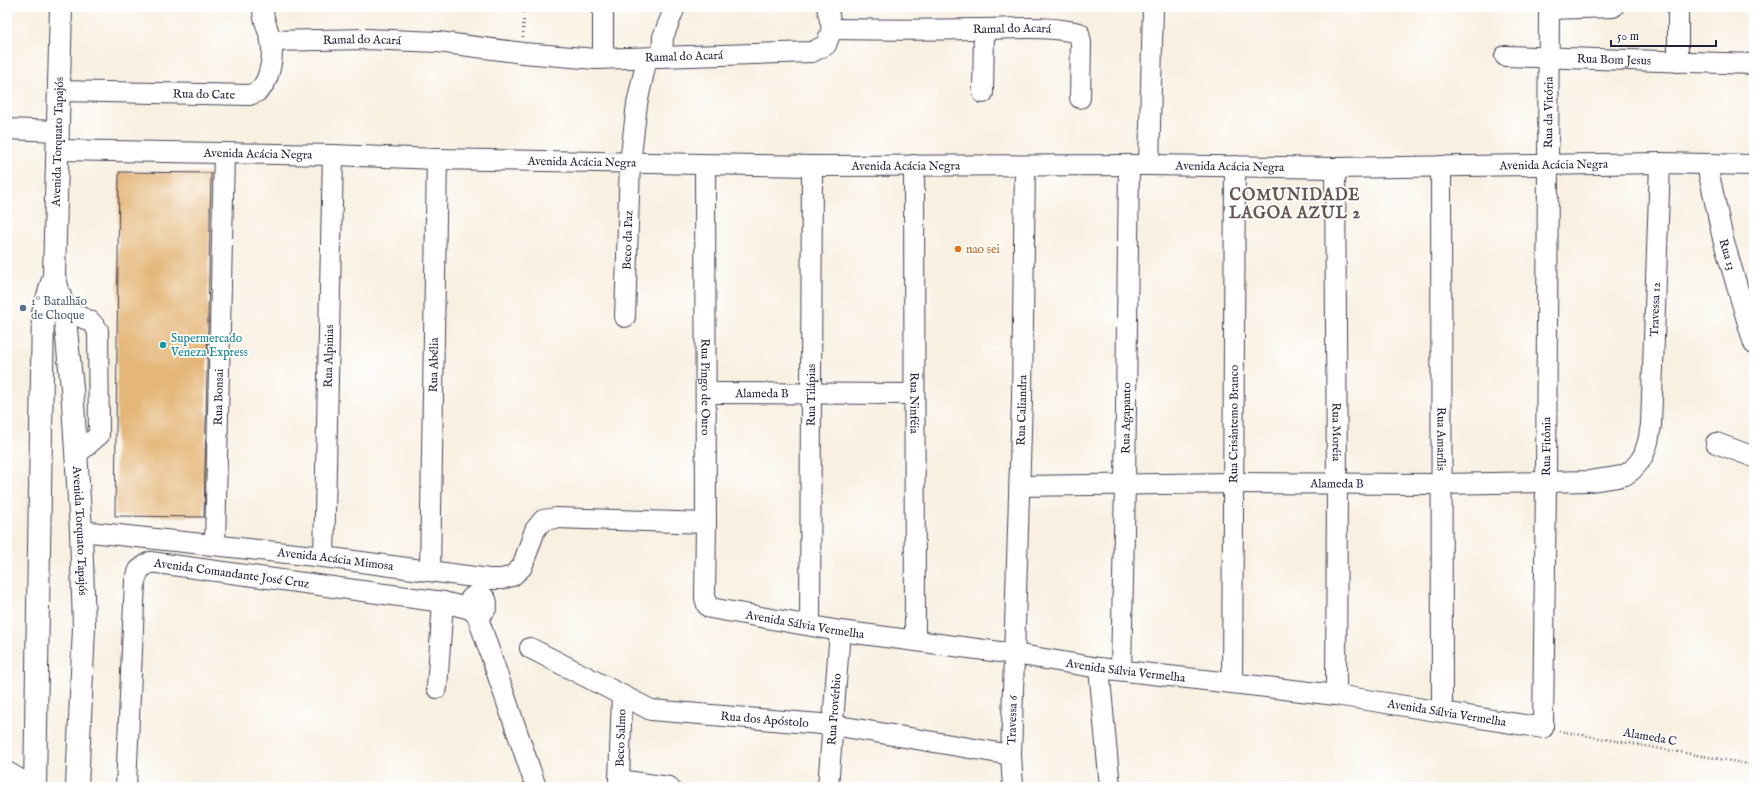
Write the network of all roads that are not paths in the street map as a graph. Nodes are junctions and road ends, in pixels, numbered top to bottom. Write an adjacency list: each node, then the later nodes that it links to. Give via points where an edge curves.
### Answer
1 (61, 7): 19 (main road, Avenida Torquato Tapajós)
2 (263, 7): 12 (street, Rua do Cate, via 265,24)
3 (603, 7): 15 (street)
4 (675, 7): 14 (street, Beco da Paz)
5 (827, 7): 10 (street)
6 (1153, 7): 31 (street, Rua Agapanto)
7 (1613, 7): 9 (street)
8 (1678, 7): 17 (street)
9 (1549, 8): 16 (street, Rua da Vitória)
10 (832, 28): 11 (street, Ramal do Acará); 14 (street, Ramal do Acará, via 826,45 812,52)
11 (984, 29): 20 (street); 21 (street, Ramal do Acará, via 1067,30 1079,33)
12 (272, 41): 15 (street, Ramal do Acará, via 366,39 438,42 569,58); 19 (street, Rua do Cate, via 270,71 258,92 249,94)
13 (1505, 56): 16 (street)
14 (655, 57): 15 (street, Ramal do Acará); 27 (street, Beco da Paz, via 636,104)
15 (603, 58)
16 (1550, 58): 17 (street, Rua Bom Jesus); 38 (street, Rua da Vitória)
17 (1678, 62): 18 (street)
18 (1754, 64)
19 (60, 91): 23 (main road, Avenida Torquato Tapajós)
20 (983, 93)
21 (1080, 98)
22 (7, 129): 23 (street, Avenida Acácia Negra)
23 (58, 140): 24 (street, Avenida Acácia Negra); 40 (main road, Avenida Torquato Tapajós)
24 (224, 154): 25 (street, Avenida Acácia Negra); 59 (street, Rua Bonsai)
25 (333, 155): 26 (street, Avenida Acácia Negra); 60 (street, Rua Alpinias)
26 (437, 159): 27 (street, Avenida Acácia Negra); 61 (street, Rua Abélia)
27 (630, 163): 29 (street, Avenida Acácia Negra); 42 (street, Beco da Paz)
28 (1660, 163): 32 (street, Avenida Acácia Negra); 38 (street, Avenida Acácia Negra); 48 (street, Travessa 12, via 1651,425)
29 (704, 165): 34 (street, Avenida Acácia Negra); 44 (street, Rua Pingo de Ouro)
30 (914, 165): 34 (street, Avenida Acácia Negra); 35 (street, Avenida Acácia Negra); 46 (street, Rua Ninféia)
31 (1139, 165): 35 (street, Avenida Acácia Negra); 36 (street, Avenida Acácia Negra); 55 (street, Rua Agapanto)
32 (1707, 165): 33 (street, Avenida Acácia Negra); 43 (street, Rua 13, via 1722,239)
33 (1754, 165)
34 (812, 166): 45 (street, Rua Tilápias)
35 (1025, 166): 56 (street, Rua Caliandra)
36 (1236, 166): 39 (street, Avenida Acácia Negra); 51 (street, Rua Crisântemo Branco)
37 (1441, 166): 38 (street, Avenida Acácia Negra); 39 (street, Avenida Acácia Negra); 54 (street, Rua Amarílis)
38 (1549, 166): 52 (street, Rua Fitônia)
39 (1335, 168): 53 (street, Rua Moréia)
40 (54, 276): 41 (main road, Avenida Torquato Tapajós); 80 (main road, Avenida Torquato Tapajós, via 43,313)
41 (64, 310): 49 (main road, Avenida Torquato Tapajós); 49 (street, via 90,321 98,330 99,435)
42 (625, 317)
43 (1754, 344)
44 (706, 393): 45 (street, Alameda B); 57 (street, Rua Pingo de Ouro)
45 (811, 394): 46 (street, Alameda B); 64 (street, Rua Tilápias)
46 (914, 394): 66 (street, Rua Ninféia)
47 (1716, 443): 50 (street)
48 (1644, 454): 52 (street, Alameda B, via 1632,470 1617,477)
49 (76, 455): 58 (main road, Avenida Torquato Tapajós)
50 (1754, 457)
51 (1233, 482): 53 (street, Alameda B); 55 (street, Alameda B); 71 (street, Rua Crisântemo Branco)
52 (1546, 483): 54 (street, Alameda B); 77 (street, Rua Fitônia)
53 (1337, 484): 54 (street, Alameda B); 73 (street, Rua Moréia)
54 (1441, 484): 75 (street, Rua Amarílis)
55 (1125, 485): 56 (street, Alameda B); 70 (street, Rua Agapanto)
56 (1020, 486): 68 (street, Rua Caliandra)
57 (706, 523): 61 (street, Avenida Acácia Mimosa, via 556,518 543,520 535,530 522,567 512,576 489,579); 63 (street, Rua Pingo de Ouro, via 705,598)
58 (81, 531): 59 (street, Avenida Acácia Mimosa); 81 (main road, Avenida Torquato Tapajós, via 84,627)
59 (215, 545): 60 (street, Avenida Acácia Mimosa)
60 (324, 557): 61 (street, Avenida Acácia Mimosa)
61 (430, 571)
62 (443, 602): 72 (street); 82 (street, Avenida Comandante José Cruz, via 150,562 139,570 136,581); 83 (street, Avenida Comandante José Cruz, via 473,611)
63 (710, 608): 64 (street, Avenida Sálvia Vermelha)
64 (810, 625): 65 (street, Avenida Sálvia Vermelha)
65 (840, 631): 66 (street, Avenida Sálvia Vermelha); 76 (street, Rua Provérbio)
66 (914, 640): 68 (street, Avenida Sálvia Vermelha)
67 (530, 648): 74 (street, Rua dos Apóstolo)
68 (1015, 654): 69 (street, Avenida Sálvia Vermelha); 78 (street, Travessa 6)
69 (1099, 668): 70 (street, Avenida Sálvia Vermelha); 87 (street)
70 (1121, 670): 71 (street, Avenida Sálvia Vermelha)
71 (1232, 682): 73 (street, Avenida Sálvia Vermelha)
72 (437, 688)
73 (1336, 695): 75 (street, Avenida Sálvia Vermelha)
74 (622, 696): 76 (street, Rua dos Apóstolo, via 651,710); 84 (street, Beco Salmo, via 619,780)
75 (1442, 712): 77 (street, Avenida Sálvia Vermelha)
76 (833, 725): 78 (street, Rua dos Apóstolo); 85 (street, Rua Provérbio)
77 (1543, 728)
78 (1012, 755): 86 (street, Travessa 6)
79 (7, 772): 80 (street)
80 (34, 787)
81 (77, 787)
82 (126, 787)
83 (536, 787)
84 (669, 787)
85 (828, 787)
86 (1013, 787)
87 (1110, 787)

